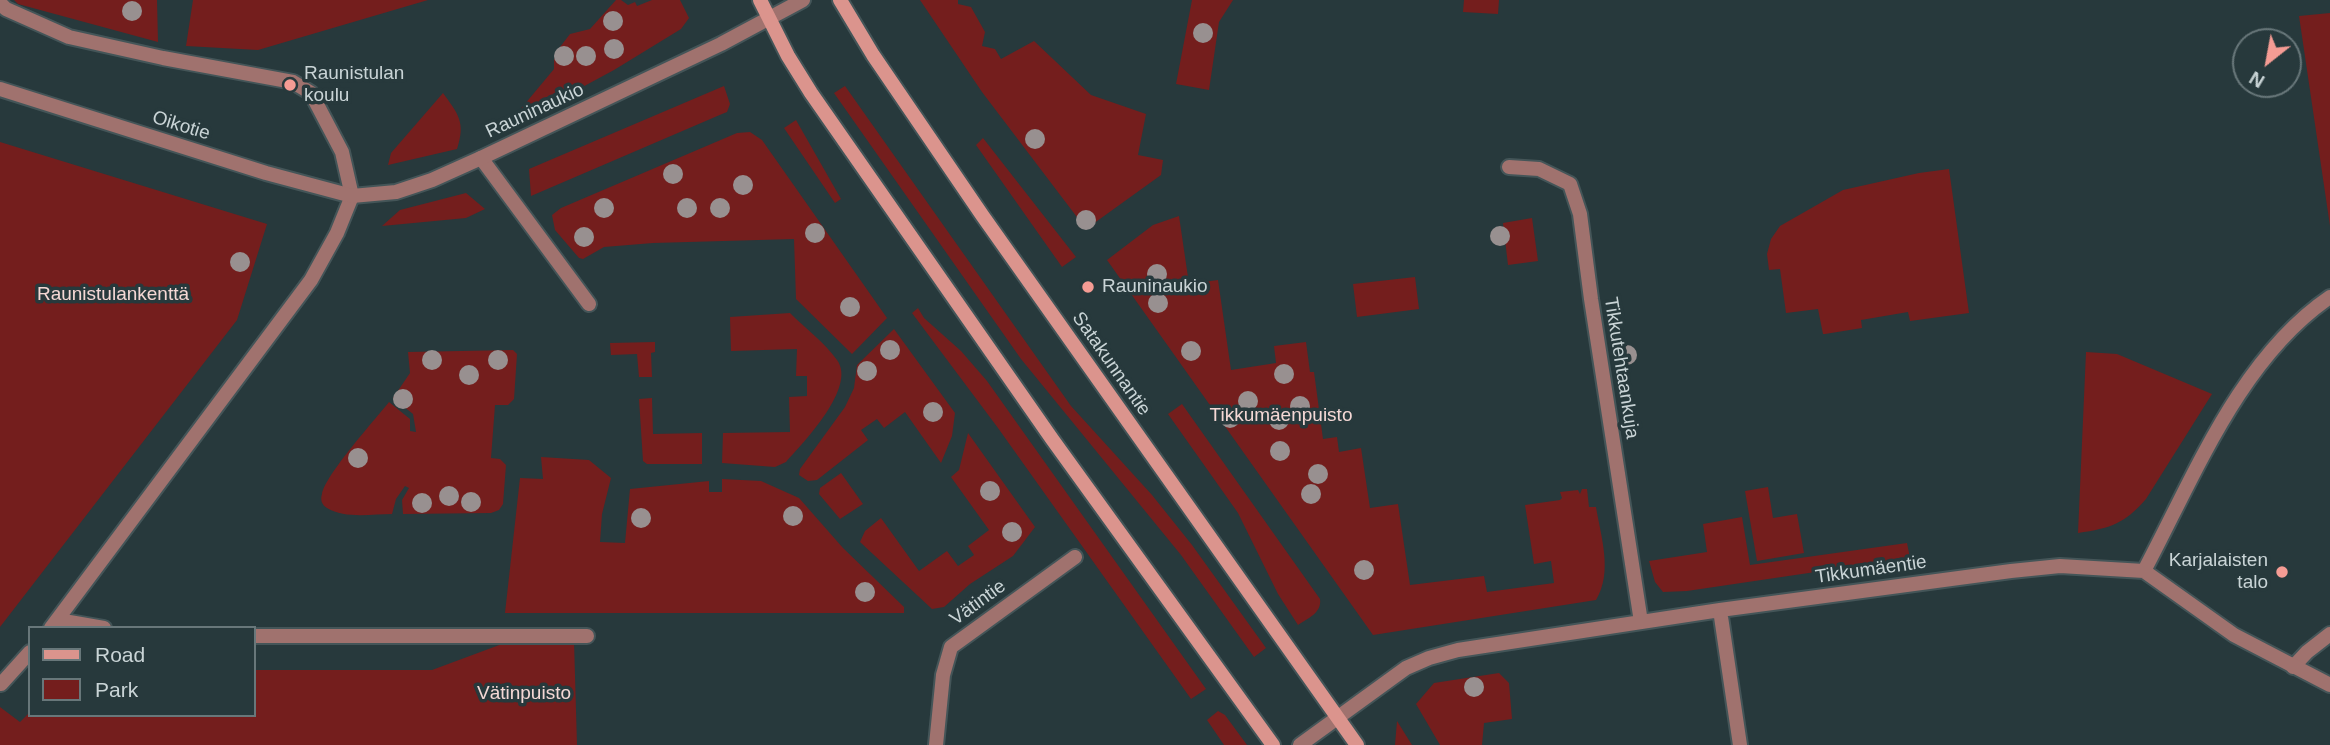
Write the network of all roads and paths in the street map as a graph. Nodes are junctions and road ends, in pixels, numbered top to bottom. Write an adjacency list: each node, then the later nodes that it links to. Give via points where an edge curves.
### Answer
1 (760, 0): 5 (main road)
2 (803, 0): 5 (street, Rauninaukio)
3 (840, 0): 25 (main road, Satakunnantie, via 982,215)
4 (0, 3): 9 (street, via 69,37 293,82 311,93 327,123 342,152)
5 (768, 19): 7 (street, Rauninaukio); 27 (main road, via 811,93)
6 (0, 89): 9 (street, Oikotie)
7 (481, 158): 9 (street, Rauninaukio, via 396,192); 11 (street)
8 (1508, 167): 15 (street, Tikkutehtaankuja, via 1539,169 1570,184 1580,214)
9 (352, 196): 16 (street, via 311,279)
10 (2330, 297): 13 (street, via 2288,332 2255,372 2223,422)
11 (589, 304)
12 (1075, 556): 26 (street, Vätintie, via 951,646 943,675)
13 (2144, 571): 14 (street, Tikkumäentie, via 2060,566); 22 (street, via 2234,635)
14 (1720, 610): 15 (street, Tikkumäentie); 30 (street)
15 (1641, 622): 25 (street, Tikkumäentie, via 1429,657)
16 (55, 624): 17 (street)
17 (80, 626)
18 (2330, 634): 22 (street)
19 (256, 636): 20 (street)
20 (587, 636)
21 (28, 654): 23 (street)
22 (2293, 667): 24 (street)
23 (1, 684)
24 (2330, 685)
25 (1338, 717): 28 (street, Tikkumäentie); 29 (main road, Satakunnantie)
26 (936, 745)
27 (1273, 745)
28 (1300, 745)
29 (1357, 745)
30 (1740, 745)

